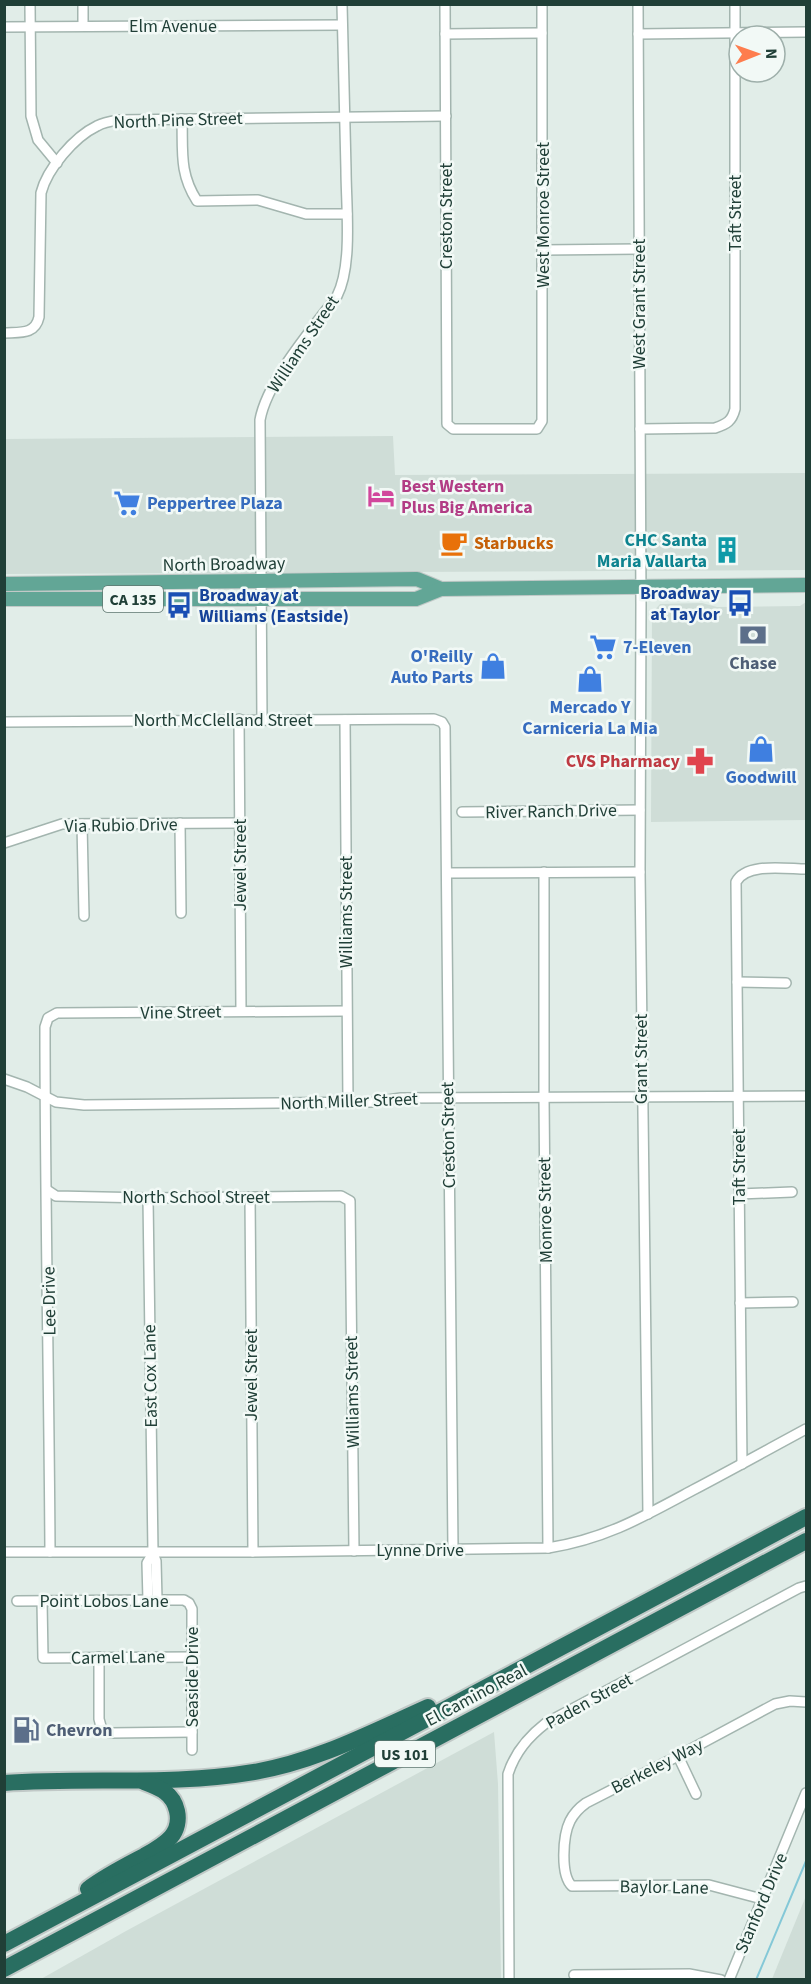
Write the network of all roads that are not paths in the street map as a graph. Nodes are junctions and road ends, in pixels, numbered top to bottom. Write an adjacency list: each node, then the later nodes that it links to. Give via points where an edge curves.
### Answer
1 (30, 4): 12 (street)
2 (82, 4): 10 (street)
3 (342, 4): 9 (street, Williams Street)
4 (445, 4): 18 (street, Creston Street)
5 (542, 4): 16 (street, West Monroe Street)
6 (638, 4): 17 (street, West Grant Street)
7 (735, 4): 8 (street, Taft Street)
8 (735, 24)
9 (342, 25): 10 (street, Elm Avenue); 21 (street, Williams Street)
10 (83, 26): 12 (street, Elm Avenue)
11 (4, 27): 12 (street, Elm Avenue)
12 (30, 27): 23 (street, via 33,128)
13 (727, 32): 17 (street)
14 (787, 32): 15 (street)
15 (807, 32)
16 (542, 33): 18 (street); 26 (street, West Monroe Street)
17 (638, 33): 25 (street, West Grant Street)
18 (445, 34): 20 (street, Creston Street)
19 (735, 84): 29 (street, Taft Street, via 735,409 731,420 715,428)
20 (446, 116): 21 (street, North Pine Street); 28 (street, Creston Street, via 447,424 532,429)
21 (345, 117): 22 (street, North Pine Street); 24 (street, Williams Street)
22 (182, 119): 23 (street, North Pine Street, via 119,120 97,125); 24 (street, via 183,172 197,201 258,200 306,214)
23 (57, 163): 27 (street, North Pine Street, via 41,193 37,324 27,332)
24 (347, 214): 30 (street, Williams Street, via 342,285 274,382 261,414)
25 (639, 249): 26 (street); 29 (street, West Grant Street)
26 (543, 250): 28 (street, West Monroe Street)
27 (4, 333)
28 (541, 426)
29 (640, 429): 33 (street, West Grant Street)
30 (261, 582): 31 (main road, North Broadway / CA 135); 34 (main road, North Broadway / CA 135, via 417,579); 35 (street, Williams Street)
31 (4, 584)
32 (807, 585): 33 (main road, North Broadway / CA 135)
33 (641, 586): 34 (main road, North Broadway / CA 135); 37 (street, West Grant Street)
34 (441, 589): 35 (main road, North Broadway / CA 135, via 416,599)
35 (261, 598): 36 (main road, North Broadway / CA 135); 39 (street, Williams Street)
36 (4, 599)
37 (641, 604): 43 (street, Grant Street)
38 (239, 719): 39 (street, North McClelland Street); 41 (street, North McClelland Street); 46 (street, Jewel Street)
39 (262, 720): 40 (street, North McClelland Street)
40 (345, 720): 42 (street, North McClelland Street); 58 (street, Williams Street)
41 (4, 722)
42 (442, 722): 52 (street, Creston Street, via 446,730)
43 (640, 810): 44 (street, River Ranch Drive); 51 (street, Grant Street)
44 (462, 812)
45 (180, 823): 46 (street, Via Rubio Drive); 47 (street, Via Rubio Drive); 53 (street)
46 (239, 823): 57 (street, Jewel Street)
47 (82, 824): 48 (street, Via Rubio Drive, via 62,824); 54 (street)
48 (4, 843)
49 (807, 869): 55 (street, Taft Street, via 753,869 744,872 736,882)
50 (544, 872): 51 (street); 52 (street); 64 (street, Monroe Street)
51 (640, 872): 65 (street, Grant Street)
52 (447, 873): 63 (street, Creston Street)
53 (181, 913)
54 (84, 916)
55 (737, 982): 56 (street); 66 (street, Taft Street)
56 (786, 983)
57 (241, 1011): 58 (street, Vine Street); 59 (street, Vine Street, via 57,1014 48,1018)
58 (346, 1011): 67 (street, Williams Street)
59 (45, 1049): 62 (street, Lee Drive)
60 (4, 1079): 62 (street, North Miller Street)
61 (807, 1096): 66 (street, North Miller Street)
62 (45, 1097): 67 (street, North Miller Street, via 84,1106); 68 (street, Lee Drive)
63 (448, 1097): 64 (street, North Miller Street); 67 (street, North Miller Street); 82 (street, Creston Street)
64 (544, 1097): 65 (street, North Miller Street); 81 (street, Monroe Street)
65 (642, 1097): 66 (street, North Miller Street); 78 (street, Grant Street)
66 (739, 1097): 70 (street, Taft Street)
67 (348, 1103)
68 (47, 1190): 72 (street, North School Street, via 56,1196); 85 (street, Lee Drive)
69 (792, 1192): 70 (street)
70 (739, 1194): 75 (street, Taft Street)
71 (250, 1197): 72 (street, North School Street); 73 (street, North School Street); 86 (street, Jewel Street)
72 (148, 1198): 87 (street, East Cox Lane)
73 (347, 1198): 83 (street, Williams Street)
74 (793, 1302): 75 (street)
75 (740, 1303): 77 (street, Taft Street)
76 (807, 1429): 77 (street, Lynne Drive)
77 (742, 1464): 78 (street, Lynne Drive)
78 (648, 1514): 81 (street, Lynne Drive, via 603,1535)
79 (807, 1517): 95 (highway, El Camino Real / US 101)
80 (807, 1541): 108 (highway, El Camino Real / US 101)
81 (548, 1548): 82 (street, Lynne Drive)
82 (453, 1550): 83 (street, Lynne Drive)
83 (354, 1551): 86 (street, Lynne Drive)
84 (4, 1552): 85 (street, Lynne Drive)
85 (50, 1552): 87 (street, Lynne Drive)
86 (253, 1552): 87 (street, Lynne Drive)
87 (153, 1553): 89 (street, East Cox Lane, via 156,1561)
88 (807, 1586): 110 (street, Paden Street, via 546,1724 522,1746 508,1774)
89 (152, 1600): 91 (street, Point Lobos Lane); 92 (street, Point Lobos Lane, via 184,1600)
90 (17, 1601): 91 (street, Point Lobos Lane)
91 (42, 1601): 93 (street, Carmel Lane, via 43,1658)
92 (190, 1604): 94 (street, Seaside Drive)
93 (99, 1657): 94 (street, Carmel Lane); 97 (street, via 102,1730)
94 (192, 1657): 97 (street, Seaside Drive)
95 (478, 1692): 100 (highway, via 437,1703 292,1764 227,1776); 106 (highway, El Camino Real / US 101)
96 (807, 1702): 99 (street, Berkeley Way, via 775,1704)
97 (192, 1732): 98 (street, Seaside Drive)
98 (192, 1750)
99 (678, 1756): 103 (street); 104 (street, Berkeley Way, via 577,1810 566,1834)
100 (141, 1780): 101 (highway); 106 (highway, via 169,1794 175,1804 177,1826 171,1837 96,1884)
101 (4, 1783)
102 (807, 1793): 105 (street, Stanford Drive)
103 (696, 1794)
104 (566, 1881): 105 (street, Baylor Lane, via 572,1886 709,1886)
105 (762, 1899): 112 (street, Stanford Drive)
106 (51, 1920): 107 (highway, El Camino Real / US 101)
107 (4, 1944)
108 (4, 1969)
109 (574, 1975): 111 (street, via 689,1974)
110 (509, 1980)
111 (721, 1980)
112 (729, 1980)

